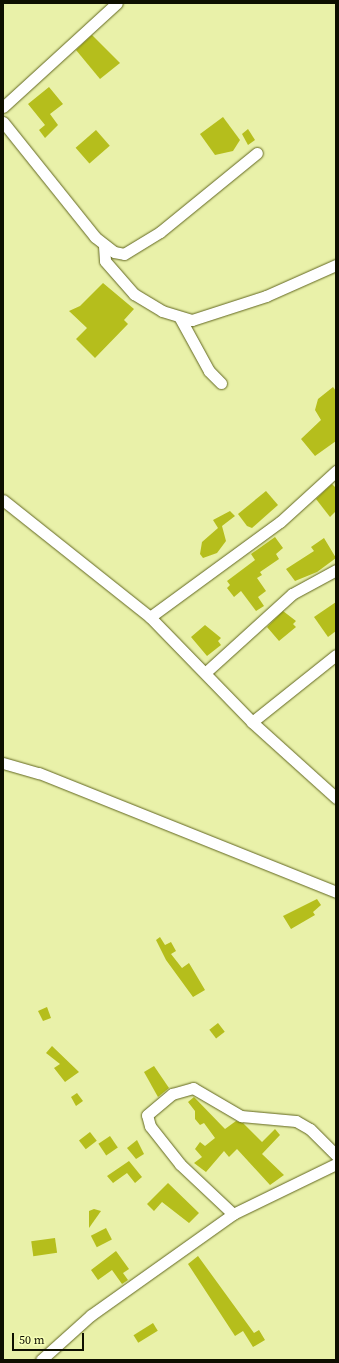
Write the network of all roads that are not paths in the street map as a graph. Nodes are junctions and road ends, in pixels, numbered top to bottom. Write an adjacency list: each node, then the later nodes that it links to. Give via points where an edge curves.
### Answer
1 (117, 3): 2 (street)
2 (3, 107)
3 (3, 122): 5 (street)
4 (257, 153): 5 (street, via 136,250 124,254)
5 (104, 246): 7 (street, via 105,261 113,275 147,304)
6 (336, 265): 7 (street, via 266,296 192,320)
7 (180, 318): 8 (street, via 208,371)
8 (221, 382)
9 (336, 471): 12 (street, via 280,522)
10 (3, 500): 12 (street)
11 (336, 570): 14 (street, via 292,594)
12 (150, 617): 14 (street)
13 (336, 655): 15 (street)
14 (206, 672): 15 (street)
15 (252, 722): 17 (street)
16 (3, 763): 18 (street, via 39,773)
17 (336, 798)
18 (336, 892)
19 (336, 1155): 21 (street, via 310,1129 296,1121 241,1116 193,1088 172,1094 147,1115 150,1126 180,1164)
20 (336, 1164): 21 (street)
21 (233, 1214): 22 (street, via 91,1315)
22 (41, 1360)

